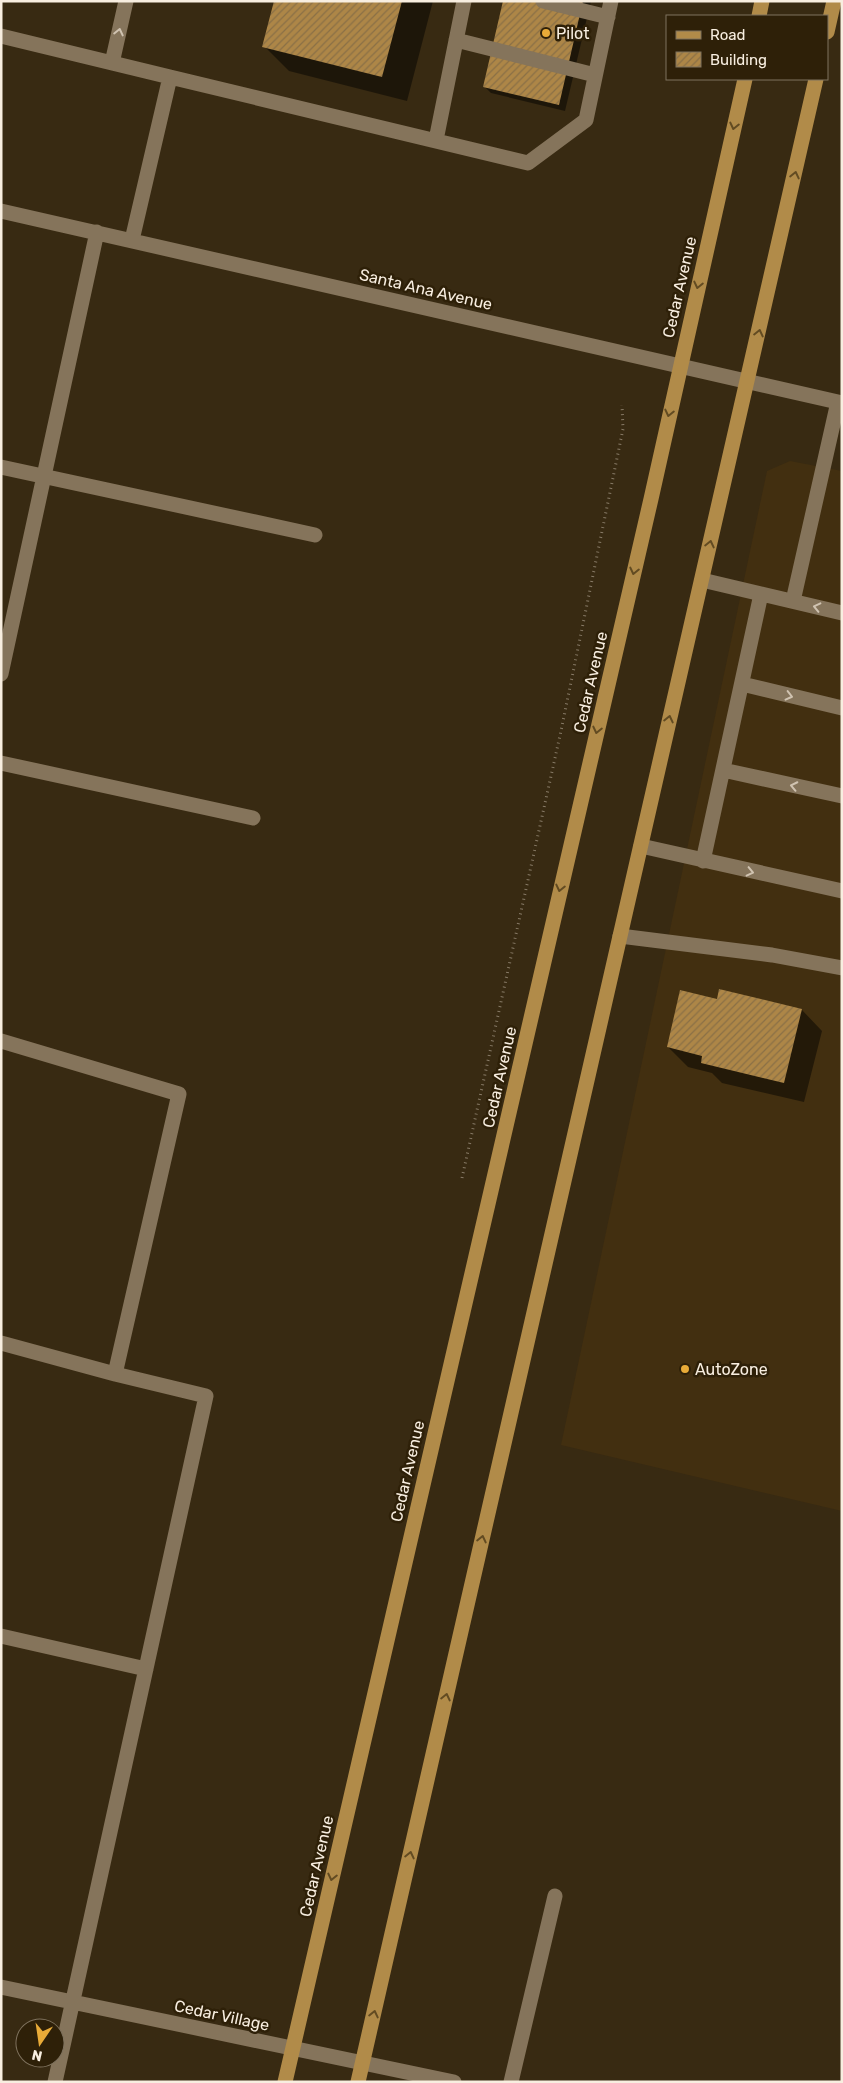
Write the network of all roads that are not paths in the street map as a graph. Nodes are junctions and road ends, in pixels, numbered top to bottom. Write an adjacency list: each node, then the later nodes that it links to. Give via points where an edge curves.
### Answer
1 (126, 1): 12 (street, one-way to 1)
2 (464, 1): 11 (street)
3 (543, 1): 8 (street)
4 (611, 1): 8 (street)
5 (762, 1): 7 (main road)
6 (834, 1): 9 (main road)
7 (759, 15)
8 (608, 17): 13 (street)
9 (828, 28)
10 (1, 36): 12 (street)
11 (456, 40): 13 (street); 17 (street)
12 (112, 63): 14 (street)
13 (595, 75): 17 (street, via 586,120 528,163)
14 (170, 77): 17 (street); 20 (street)
15 (744, 80): 21 (main road, Cedar Avenue, one-way to 21)
16 (816, 80): 22 (main road, one-way to 16)
17 (436, 140)
18 (1, 211): 19 (street, Santa Ana Avenue)
19 (97, 232): 20 (street, Santa Ana Avenue); 25 (street)
20 (132, 240): 21 (street, Santa Ana Avenue)
21 (680, 365): 22 (street, Santa Ana Avenue); 51 (main road, Cedar Avenue, one-way to 51)
22 (748, 381): 23 (street, Santa Ana Avenue); 27 (main road, one-way to 22)
23 (840, 403): 29 (street)
24 (1, 467): 25 (street)
25 (44, 476): 26 (street); 31 (street)
26 (315, 534)
27 (702, 580): 28 (street); 38 (main road, one-way to 27)
28 (761, 594): 29 (street); 32 (street)
29 (793, 602): 30 (street, one-way to 29)
30 (842, 613)
31 (1, 674)
32 (742, 684): 33 (street, one-way to 33); 35 (street)
33 (842, 708)
34 (1, 763): 37 (street)
35 (723, 770): 36 (street, one-way to 35); 39 (street)
36 (842, 796)
37 (253, 818)
38 (641, 846): 39 (street); 41 (main road)
39 (703, 861): 40 (street, one-way to 40)
40 (842, 891)
41 (620, 936): 42 (street, via 772,955); 52 (main road, one-way to 41)
42 (842, 968)
43 (1, 1041): 45 (street, via 179,1094)
44 (1, 1343): 45 (street)
45 (115, 1374): 47 (street, via 206,1396)
46 (1, 1636): 47 (street)
47 (146, 1669): 50 (street)
48 (555, 1896): 57 (street)
49 (1, 1986): 50 (street, Cedar Village)
50 (73, 2003): 51 (street, Cedar Village); 53 (street)
51 (293, 2048): 52 (street, Cedar Village); 54 (main road, Cedar Avenue)
52 (363, 2062): 55 (main road); 56 (street, Cedar Village)
53 (55, 2082)
54 (285, 2082)
55 (358, 2082)
56 (454, 2082)
57 (511, 2082)

